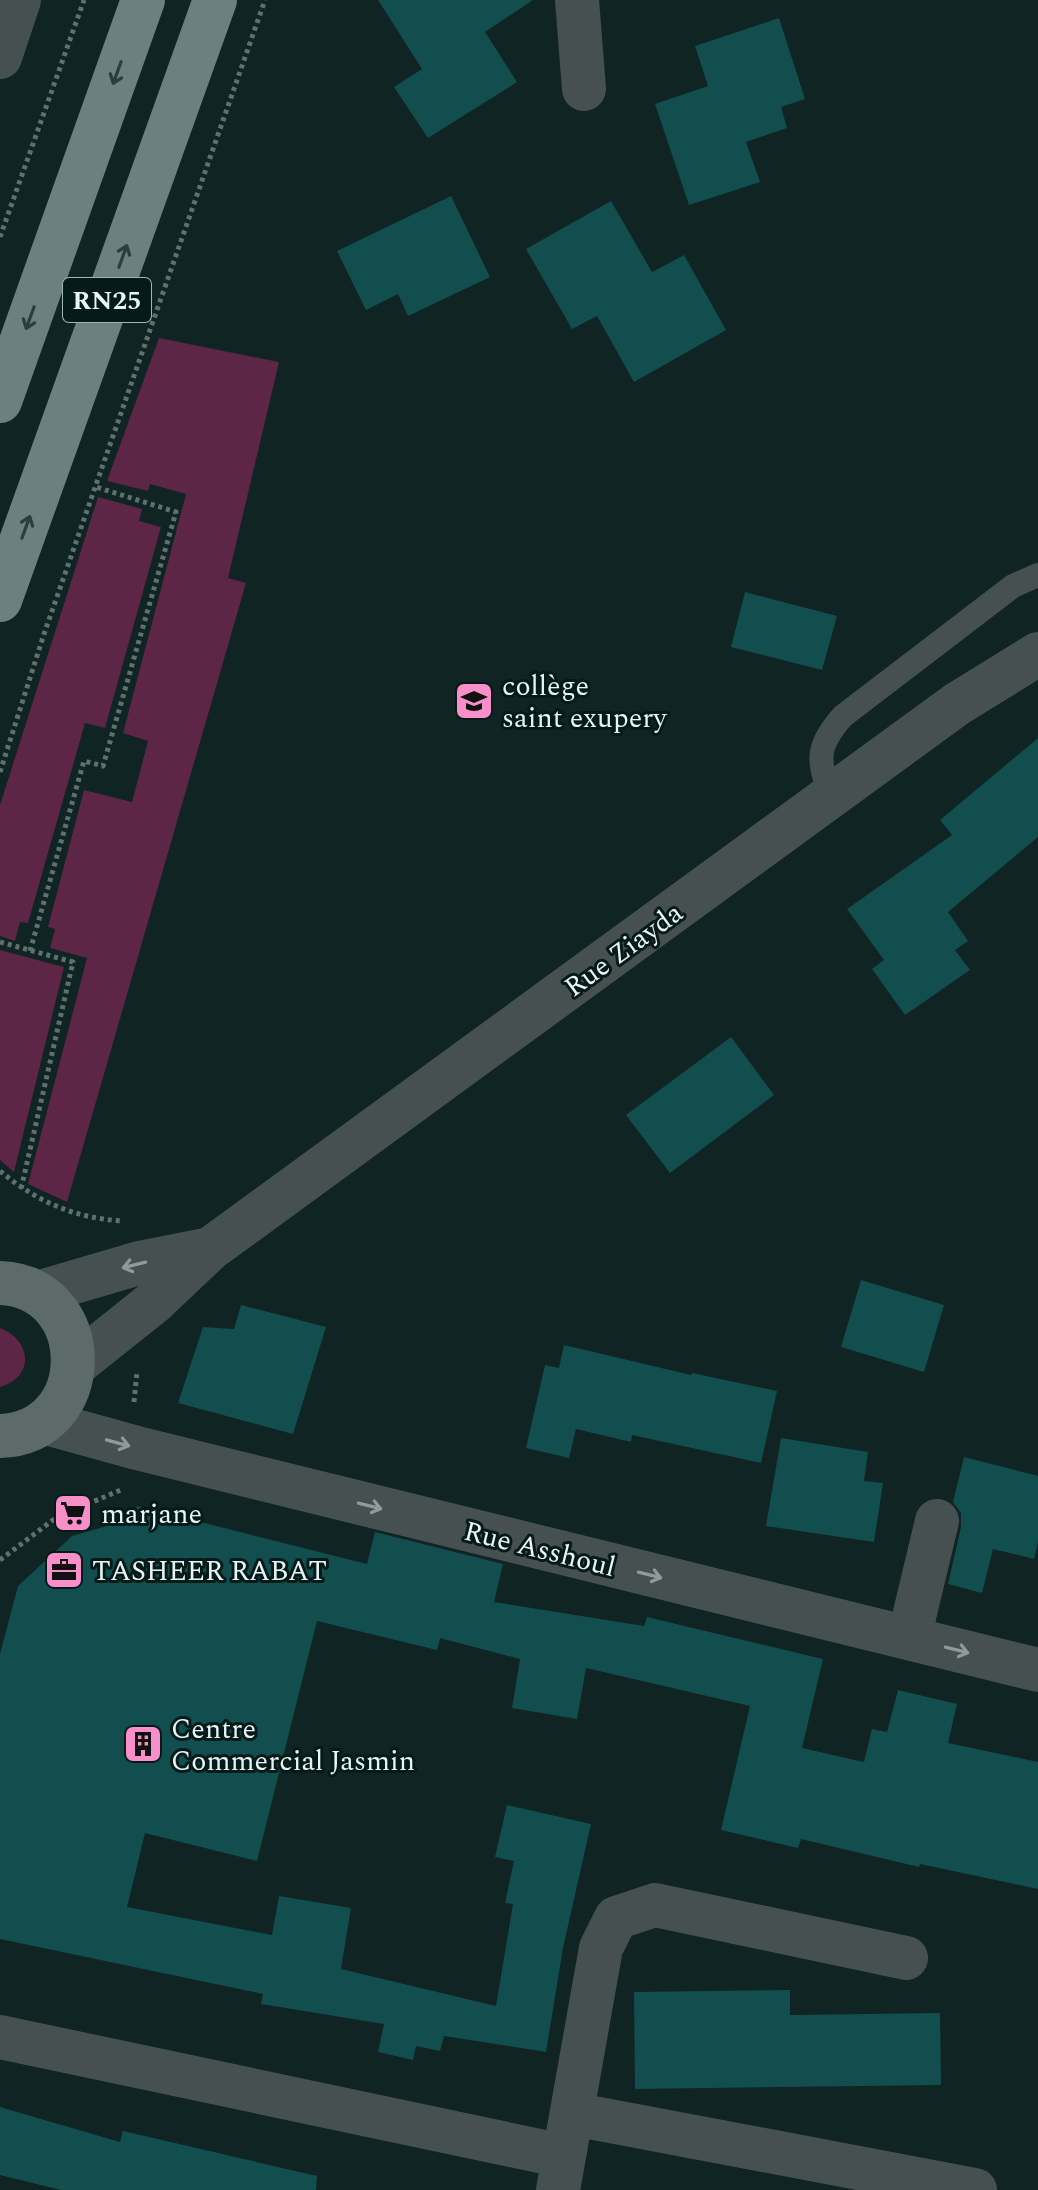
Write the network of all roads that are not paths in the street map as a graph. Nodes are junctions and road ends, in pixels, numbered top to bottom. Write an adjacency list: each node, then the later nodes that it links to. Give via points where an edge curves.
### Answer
1 (19, 0): 5 (street)
2 (143, 0): 7 (main road, RN25, one-way to 7)
3 (215, 0): 9 (main road, RN25, one-way to 3)
4 (577, 0): 6 (street)
5 (0, 57)
6 (584, 89)
7 (0, 401)
8 (1038, 575): 11 (lane, via 1013,586 843,716 821,754)
9 (0, 600)
10 (1038, 654): 11 (street, Rue Ziayda, via 957,704)
11 (831, 797): 12 (street, Rue Ziayda)
12 (210, 1249): 13 (street, Rue Ziayda, one-way to 13); 14 (street, Rue Ziayda)
13 (10, 1284): 14 (main road, via 58,1311 71,1337)
14 (75, 1365): 15 (main road, via 59,1406)
15 (12, 1434): 17 (street, Rue Asshoul, one-way to 17, via 152,1452)
16 (937, 1521): 17 (street)
17 (909, 1638): 18 (street, Rue Asshoul, one-way to 18)
18 (1038, 1670)
19 (906, 1958): 21 (street, via 655,1905 616,1918 601,1948)
20 (0, 2037): 21 (street)
21 (565, 2153): 22 (street)
22 (975, 2190)

